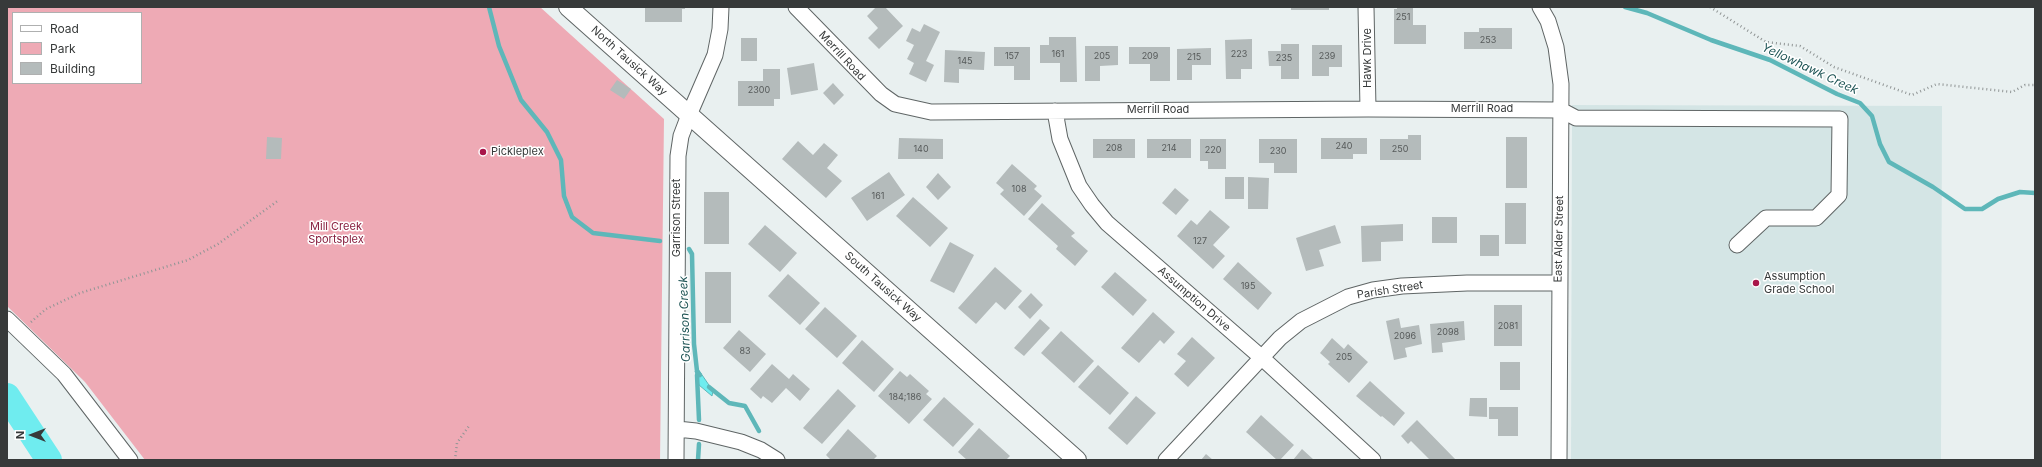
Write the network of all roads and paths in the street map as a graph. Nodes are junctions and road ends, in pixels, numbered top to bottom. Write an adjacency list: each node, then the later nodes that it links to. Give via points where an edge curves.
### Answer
1 (568, 7): 12 (main road, North Tausick Way)
2 (721, 7): 12 (street, Garrison Street, via 720,29 714,55)
3 (796, 7): 11 (street, Merrill Road, via 867,82 895,104 931,112)
4 (1366, 7): 9 (street, Hawk Drive)
5 (1540, 7): 7 (street, East Alder Street)
6 (1710, 7): 8 (path, via 1766,42 1800,46 1834,67 1912,95 1937,84 2012,92 2025,85)
7 (1550, 14): 10 (street, East Alder Street, via 1560,67)
8 (2035, 85)
9 (1368, 109): 10 (street, Merrill Road); 11 (street, Merrill Road)
10 (1561, 110): 14 (street, via 1576,118 1840,119 1839,195 1816,218 1766,218); 15 (street, East Alder Street)
11 (1055, 111): 18 (street, Assumption Drive, via 1068,163 1092,205 1108,223)
12 (689, 114): 20 (street, Garrison Street, via 681,136 678,156); 25 (main road, South Tausick Way)
13 (279, 200): 17 (path, via 218,244 194,256 80,293 46,309)
14 (1737, 245)
15 (1559, 283): 18 (street, Parish Street, via 1438,284 1373,290 1348,297 1301,321); 28 (street, East Alder Street)
16 (7, 319): 17 (street)
17 (19, 331): 21 (street, via 64,374)
18 (1261, 358): 26 (street, Parish Street); 27 (street, Assumption Drive)
19 (469, 426): 22 (path, via 457,443)
20 (677, 429): 23 (street, Garrison Street); 24 (street, via 741,442)
21 (130, 460)
22 (455, 460)
23 (676, 460)
24 (777, 460)
25 (1077, 460)
26 (1166, 460)
27 (1373, 460)
28 (1559, 460)

